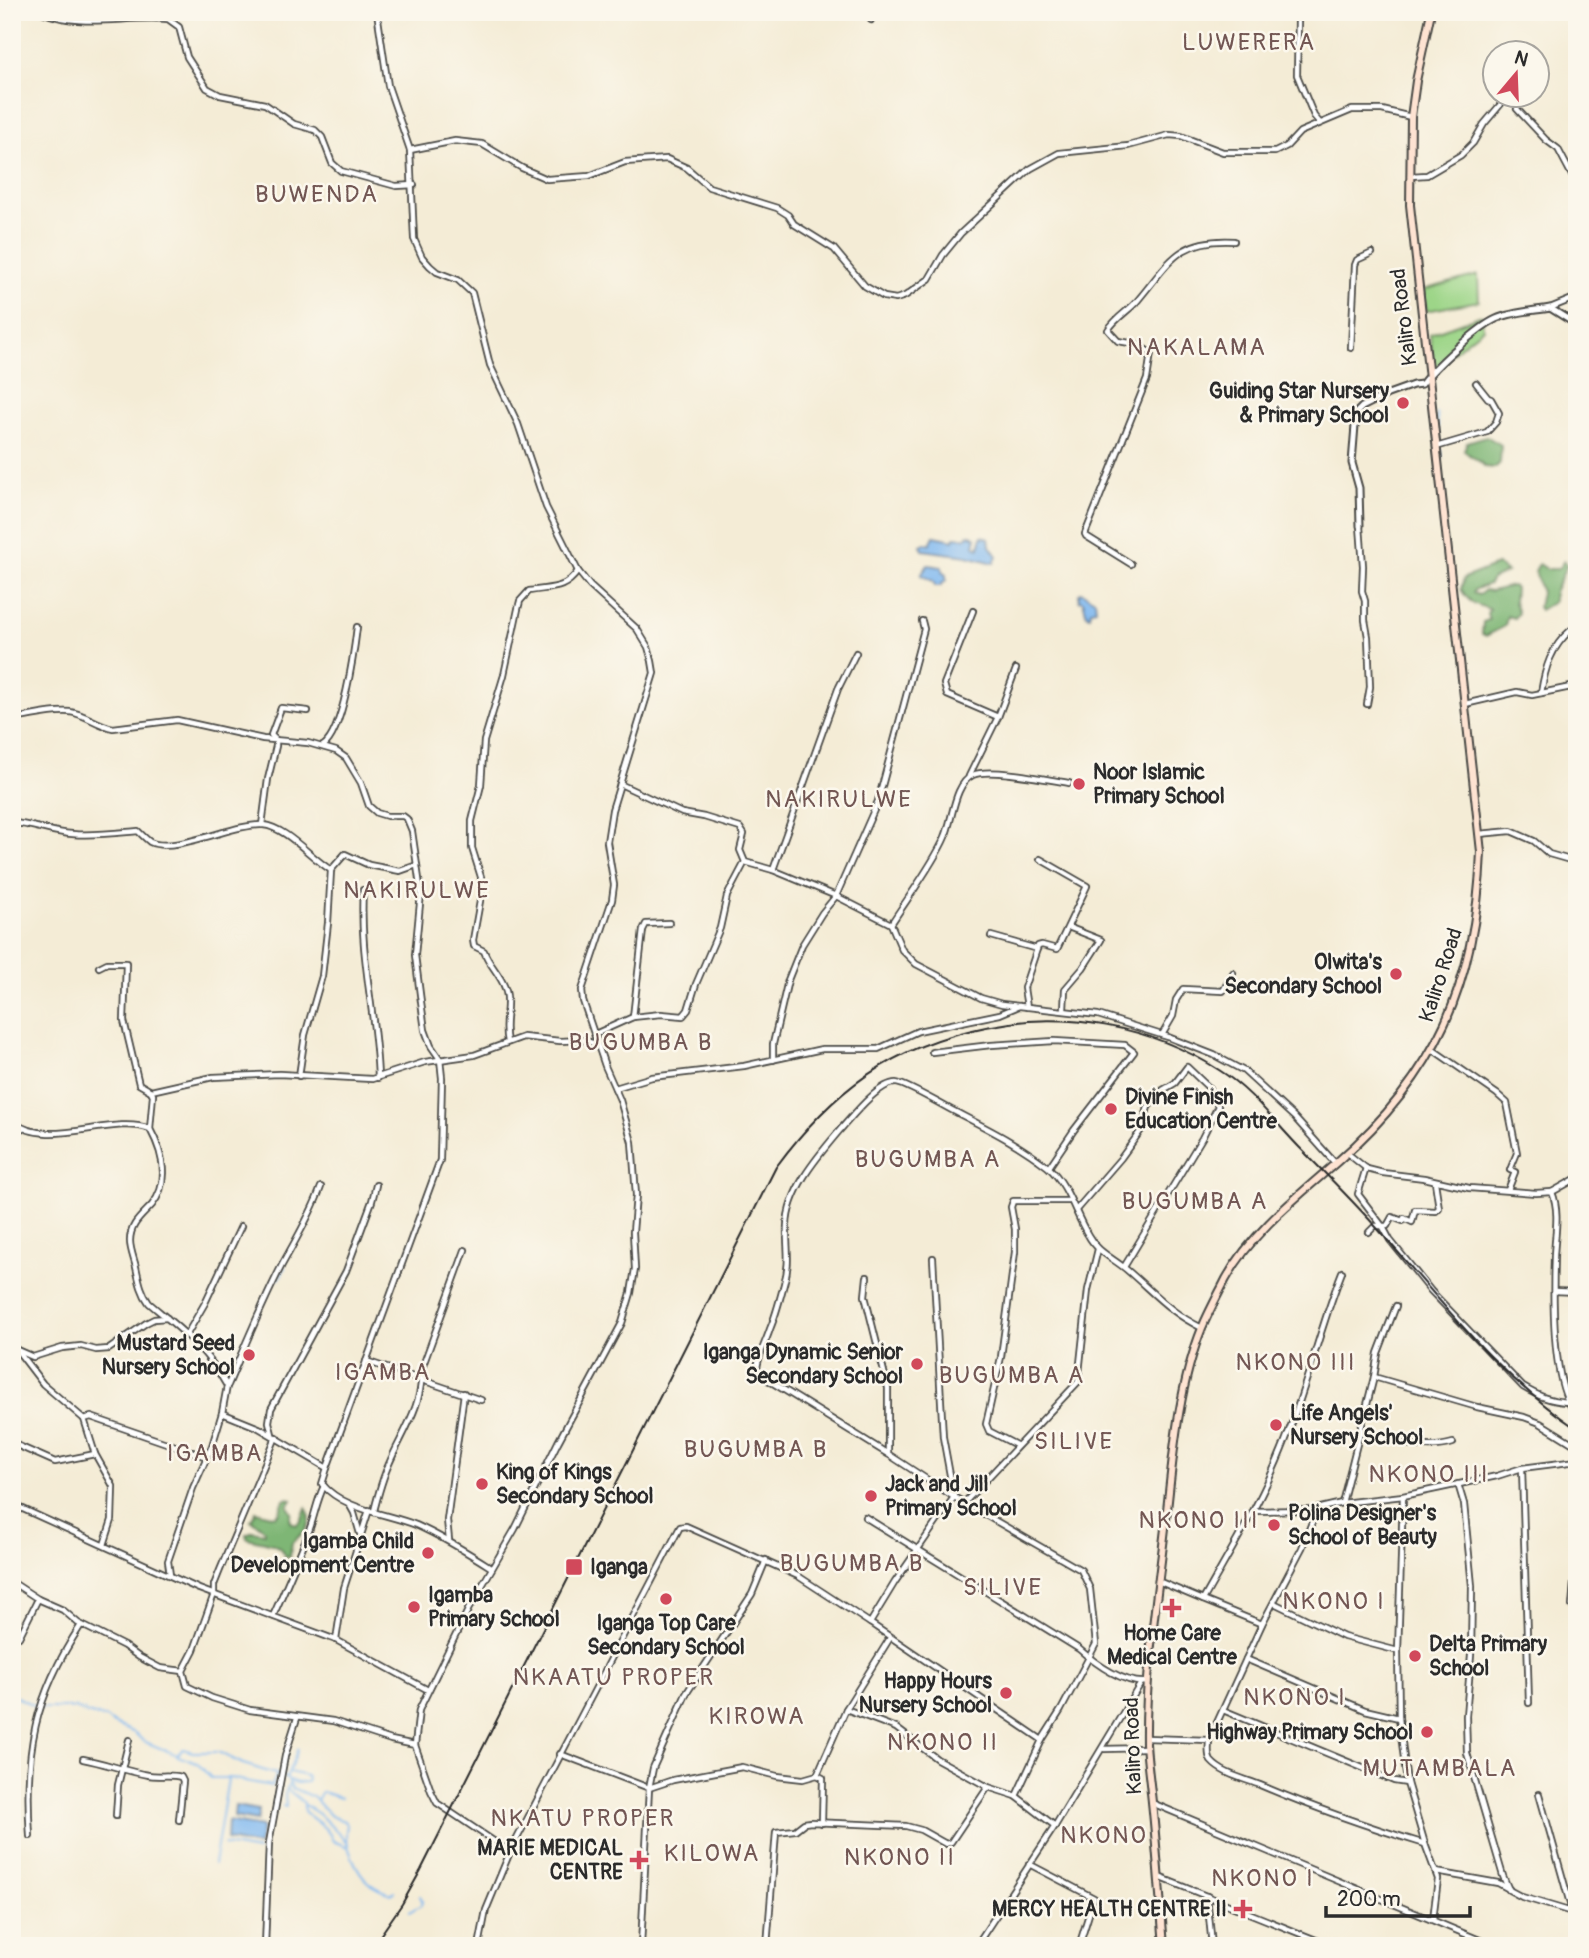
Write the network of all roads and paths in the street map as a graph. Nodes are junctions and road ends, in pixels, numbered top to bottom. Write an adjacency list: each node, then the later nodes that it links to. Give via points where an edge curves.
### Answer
1 (42, 12): 13 (street, via 81,22 168,19 179,27 187,57 207,88 265,104 295,124 315,130 341,171 396,187)
2 (377, 12): 11 (street, via 388,86)
3 (874, 12): 6 (street)
4 (1287, 12): 10 (street, via 1298,20 1297,75)
5 (1431, 12): 9 (main road, Kaliro Road)
6 (871, 20)
7 (1498, 108): 12 (street, via 1461,155 1427,175)
8 (1517, 109): 14 (street, via 1558,149)
9 (1412, 117): 10 (street, via 1352,110); 12 (main road, Kaliro Road)
10 (1320, 123): 11 (street, via 1275,152 1223,152 1169,135 1128,146 1059,153 1030,169 961,233 929,279 896,299 865,286 834,250 777,208 709,187 687,168 667,159 625,162 589,176 547,180 482,144 455,141)
11 (411, 150): 13 (street)
12 (1409, 176): 21 (main road, Kaliro Road)
13 (414, 185): 26 (street, via 414,239 430,266 472,293 490,365 518,424 546,507)
14 (1577, 185)
15 (1234, 241): 25 (street, via 1188,247 1165,265 1108,330 1118,341 1151,353 1147,379 1085,534)
16 (1372, 253): 20 (street, via 1355,265)
17 (1577, 297): 18 (street)
18 (1549, 308): 19 (street); 21 (street, via 1496,319)
19 (1577, 325)
20 (1351, 348)
21 (1429, 375): 23 (main road, Kaliro Road); 24 (street, via 1422,384 1388,394 1356,413 1352,463 1359,488)
22 (1476, 383): 23 (street, via 1496,408 1496,422 1487,432)
23 (1436, 447): 36 (main road, Kaliro Road)
24 (1360, 526): 35 (street, via 1370,687)
25 (1131, 564)
26 (578, 571): 44 (street, via 637,629 652,661 654,673); 69 (street, via 560,587 529,591 520,601 484,741 481,785 472,821 472,848 482,890 473,940 505,988)
27 (973, 611): 38 (street, via 944,684 947,695)
28 (922, 621): 55 (street, via 924,629 878,801)
29 (357, 627): 41 (street, via 345,701 330,742)
30 (1571, 630): 34 (street, via 1554,650)
31 (856, 653): 53 (street, via 838,690)
32 (1016, 669): 38 (street)
33 (1577, 684): 34 (street)
34 (1541, 693): 36 (street, via 1517,692)
35 (1367, 704)
36 (1465, 704): 47 (main road, Kaliro Road)
37 (308, 711): 40 (street, via 281,708 271,735)
38 (998, 717): 42 (street)
39 (12, 719): 40 (street, via 71,712 113,728 177,720)
40 (276, 740): 41 (street); 46 (street)
41 (323, 747): 51 (street, via 346,758 369,806 377,813 407,819)
42 (968, 778): 43 (street, via 995,773); 57 (street, via 945,839)
43 (1069, 783)
44 (620, 784): 49 (street, via 682,813 740,828); 67 (street, via 607,842 612,900 582,990)
45 (12, 823): 46 (street, via 69,834 138,831 150,842 164,843)
46 (262, 825): 52 (street, via 276,829)
47 (1479, 834): 50 (street, via 1511,831 1549,854); 72 (main road, Kaliro Road, via 1480,886 1470,950 1456,998)
48 (1040, 859): 58 (street, via 1087,886)
49 (745, 862): 53 (street); 66 (street, via 727,897 688,1010 683,1016)
50 (1577, 862)
51 (417, 865): 52 (street, via 400,871 345,854); 71 (street, via 421,893 415,955)
52 (331, 870): 77 (street, via 322,976)
53 (773, 870): 55 (street)
54 (363, 890): 78 (street, via 361,925)
55 (836, 896): 57 (street); 75 (street, via 802,945 788,980)
56 (669, 923): 66 (street, via 650,922 643,930)
57 (891, 924): 63 (street, via 902,950 916,964 981,999)
58 (1068, 927): 60 (street, via 1056,949 1042,945); 65 (street, via 1101,940 1065,989)
59 (991, 936): 60 (street)
60 (1037, 949): 64 (street, via 1024,988)
61 (99, 967): 80 (street, via 126,962 127,1038 139,1084)
62 (1233, 974): 68 (street, via 1223,991 1183,989)
63 (1019, 1006): 64 (street); 75 (street, via 906,1035 878,1049 822,1049)
64 (1027, 1007): 65 (street)
65 (1064, 1010): 68 (street, via 1098,1015)
66 (633, 1017): 67 (street)
67 (595, 1034): 70 (street)
68 (1162, 1035): 84 (street, via 1244,1071)
69 (508, 1042): 70 (street, via 533,1037); 74 (street, via 474,1055)
70 (598, 1045): 79 (street)
71 (431, 1046): 74 (street); 76 (street)
72 (1432, 1049): 83 (main road, Kaliro Road, via 1402,1094); 91 (street, via 1507,1103 1517,1153)
73 (932, 1052): 85 (street, via 1054,1041 1125,1045 1135,1052)
74 (440, 1059): 76 (street); 112 (street, via 440,1160)
75 (773, 1060): 79 (street, via 652,1077)
76 (425, 1062): 78 (street)
77 (299, 1076): 78 (street); 80 (street, via 213,1077)
78 (378, 1078)
79 (615, 1088): 153 (street, via 632,1142 636,1195 631,1293 622,1323)
80 (151, 1091): 82 (street)
81 (12, 1121): 82 (street, via 44,1132 132,1125)
82 (150, 1129): 107 (street, via 160,1152 164,1183 138,1218 130,1241 143,1295)
83 (1347, 1153): 84 (main road, Kaliro Road); 86 (street)
84 (1336, 1164): 108 (main road, Kaliro Road, via 1286,1206 1258,1237 1228,1276)
85 (1049, 1167): 93 (street); 129 (street, via 1004,1138 897,1083 857,1110 804,1177 790,1209 787,1270 757,1369)
86 (1366, 1168): 88 (street); 96 (street, via 1358,1194)
87 (1577, 1178): 92 (street)
88 (1435, 1181): 91 (street); 96 (street, via 1436,1211 1415,1210 1412,1222 1392,1217)
89 (376, 1185): 123 (street, via 346,1271 271,1409)
90 (321, 1187): 115 (street)
91 (1508, 1191): 92 (street)
92 (1552, 1192): 104 (street, via 1557,1204)
93 (1069, 1200): 94 (street); 126 (street, via 1013,1201 1011,1207 1015,1252 1001,1357 986,1424 989,1431)
94 (1076, 1210): 98 (street); 101 (street, via 1133,1142 1148,1107 1187,1067 1208,1087 1218,1106)
95 (242, 1226): 109 (street)
96 (1383, 1227): 97 (street, via 1375,1226); 118 (street, via 1431,1291 1523,1387 1555,1402)
97 (1369, 1232)
98 (1098, 1249): 101 (street); 126 (street, via 1088,1290 1078,1382)
99 (465, 1250): 114 (street, via 421,1371)
100 (933, 1258): 137 (street, via 943,1437)
101 (1124, 1267): 108 (street, via 1168,1309)
102 (1342, 1272): 144 (street, via 1299,1405)
103 (867, 1277): 129 (street, via 865,1296 888,1388)
104 (1553, 1291): 105 (street); 118 (street, via 1560,1384)
105 (1577, 1292)
106 (1396, 1306): 113 (street)
107 (167, 1318): 109 (street); 111 (street, via 153,1319 109,1349 62,1348 33,1357)
108 (1202, 1328): 156 (main road, Kaliro Road, via 1180,1417)
109 (187, 1334): 115 (street)
110 (12, 1344): 111 (street)
111 (16, 1350): 121 (street, via 43,1384)
112 (366, 1361): 114 (street); 132 (street)
113 (1374, 1377): 122 (street); 127 (street, via 1524,1417)
114 (422, 1381): 116 (street); 143 (street)
115 (228, 1386): 119 (street)
116 (464, 1393): 117 (street); 147 (street, via 447,1520)
117 (481, 1400)
118 (1567, 1402): 120 (street)
119 (222, 1413): 123 (street); 130 (street)
120 (1577, 1413)
121 (84, 1419): 128 (street); 130 (street, via 91,1417)
122 (1360, 1431): 125 (street, via 1439,1448); 140 (street)
123 (274, 1436): 132 (street); 158 (street)
124 (12, 1443): 128 (street, via 55,1461)
125 (1453, 1443)
126 (1016, 1445): 138 (street)
127 (1577, 1446)
128 (95, 1454): 148 (street, via 113,1486 112,1520)
129 (888, 1454): 137 (street)
130 (207, 1457): 152 (street)
131 (1577, 1461): 133 (street)
132 (327, 1468): 135 (street)
133 (1522, 1468): 134 (street); 176 (street)
134 (1458, 1484): 136 (street); 208 (street, via 1472,1586 1467,1753)
135 (324, 1486): 139 (street); 163 (street)
136 (1403, 1496): 140 (street); 170 (street)
137 (954, 1497): 138 (street); 150 (street)
138 (965, 1502): 171 (street, via 1081,1570 1090,1589 1096,1633)
139 (348, 1503): 143 (street); 146 (street)
140 (1342, 1503): 142 (street)
141 (12, 1504): 148 (street)
142 (1317, 1509): 144 (street); 161 (street)
143 (372, 1511): 146 (street); 147 (street)
144 (1254, 1511): 160 (street)
145 (865, 1517): 150 (street)
146 (360, 1540): 169 (street, via 344,1588)
147 (449, 1541): 153 (street)
148 (104, 1545): 154 (street)
149 (1577, 1546): 162 (street, via 1572,1606)
150 (916, 1550): 164 (street); 171 (street)
151 (766, 1560): 164 (street); 188 (street, via 680,1527); 194 (street, via 752,1594 686,1694 653,1768)
152 (168, 1561): 154 (street); 155 (street)
153 (492, 1568): 175 (street)
154 (158, 1570): 155 (street)
155 (170, 1575): 158 (street)
156 (1158, 1581): 160 (street); 174 (main road, Kaliro Road)
157 (12, 1582): 159 (street)
158 (214, 1594): 163 (street); 173 (street)
159 (38, 1599): 166 (street, via 63,1610); 167 (street)
160 (1203, 1600): 165 (street)
161 (1274, 1603): 165 (street); 170 (street, via 1344,1637)
162 (1577, 1613)
163 (273, 1616): 169 (street)
164 (870, 1623): 168 (street)
165 (1262, 1624): 172 (street)
166 (81, 1625): 173 (street, via 160,1668); 202 (street, via 54,1670 39,1712 29,1761)
167 (19, 1637)
168 (890, 1638): 177 (street); 183 (street)
169 (335, 1640): 175 (street)
170 (1398, 1651): 180 (street)
171 (1089, 1658): 174 (street); 183 (street)
172 (1246, 1659): 178 (street); 180 (street, via 1365,1710)
173 (183, 1671): 179 (street, via 187,1686 212,1698)
174 (1145, 1682): 181 (main road, Kaliro Road); 187 (street)
175 (428, 1690): 185 (street, via 419,1710)
176 (1530, 1703)
177 (846, 1709): 191 (street); 193 (street, via 897,1728 937,1759)
178 (1223, 1710): 184 (street); 192 (street)
179 (297, 1718): 185 (street, via 333,1721); 216 (street, via 269,1843)
180 (1399, 1718): 192 (street)
181 (1146, 1738): 184 (street); 186 (main road, Kaliro Road)
182 (129, 1740): 190 (street)
183 (1042, 1740): 196 (street)
184 (1209, 1740): 203 (street, via 1211,1761 1227,1772)
185 (415, 1745): 204 (street, via 437,1803)
186 (1146, 1748): 187 (street); 197 (main road, Kaliro Road)
187 (1103, 1749): 201 (street)
188 (561, 1754): 194 (street); 204 (street)
189 (83, 1759): 190 (street)
190 (122, 1771): 198 (street); 199 (street, via 181,1777)
191 (817, 1775): 194 (street, via 803,1779 741,1767); 200 (street, via 823,1779)
192 (1407, 1783): 203 (street)
193 (988, 1787): 196 (street); 200 (street, via 946,1844 906,1826)
194 (649, 1788): 218 (street)
195 (1539, 1794): 210 (street)
196 (1016, 1796): 201 (street)
197 (1152, 1803): 207 (main road, Kaliro Road); 214 (street)
198 (116, 1816)
199 (179, 1819)
200 (822, 1822): 219 (street, via 776,1832)
201 (1055, 1826): 205 (street)
202 (30, 1836)
203 (1425, 1844): 206 (street)
204 (510, 1852): 217 (street, via 486,1910)
205 (1029, 1864): 220 (street); 221 (street, via 1094,1898)
206 (1436, 1871): 208 (street, via 1498,1883); 214 (street)
207 (1158, 1877): 209 (street); 222 (main road, Kaliro Road)
208 (1509, 1890): 211 (street)
209 (1208, 1896): 223 (street); 224 (street)
210 (1567, 1898): 211 (street); 212 (street)
211 (1556, 1907): 212 (street)
212 (1573, 1912): 213 (street)
213 (1577, 1918)
214 (1433, 1919): 215 (street)
215 (1479, 1943): 225 (street)
216 (264, 1946)
217 (479, 1946)
218 (641, 1946)
219 (766, 1946)
220 (976, 1946)
221 (1079, 1946)
222 (1164, 1946)
223 (1212, 1946)
224 (1331, 1946)
225 (1494, 1946)

